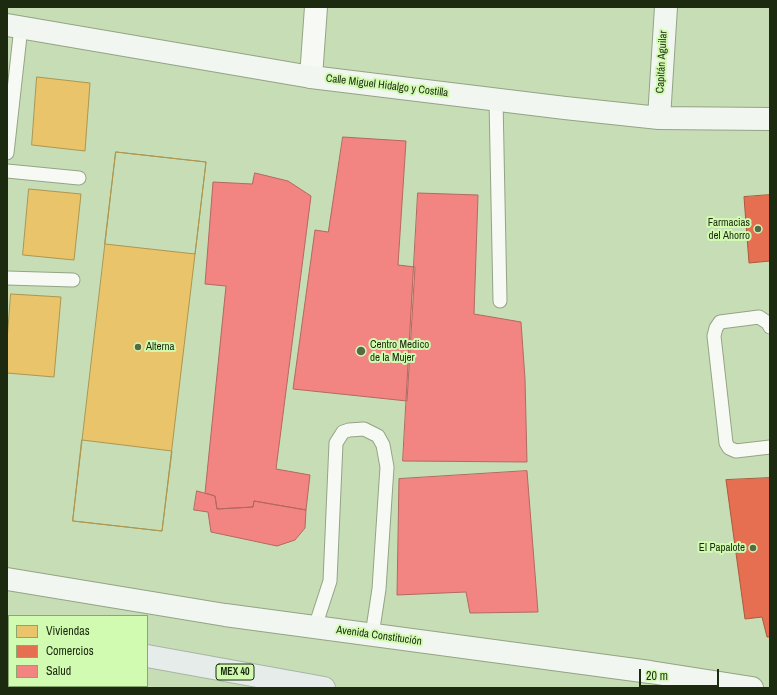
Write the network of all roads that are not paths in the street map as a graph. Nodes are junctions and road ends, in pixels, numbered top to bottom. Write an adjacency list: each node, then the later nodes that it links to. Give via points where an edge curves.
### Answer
1 (316, 7): 4 (street)
2 (666, 7): 6 (street, Capitán Aguilar)
3 (14, 26): 4 (street, Calle Miguel Hidalgo y Costilla); 8 (lane)
4 (311, 77): 5 (street, Calle Miguel Hidalgo y Costilla)
5 (496, 100): 6 (street, Calle Miguel Hidalgo y Costilla); 13 (lane)
6 (659, 118): 7 (street, Calle Miguel Hidalgo y Costilla)
7 (770, 119)
8 (7, 153)
9 (7, 171): 10 (lane)
10 (79, 178)
11 (7, 278): 12 (lane)
12 (73, 280)
13 (500, 301)
14 (770, 327): 15 (lane, via 759,317 720,322 714,336 726,443 729,448 736,451)
15 (770, 447)
16 (7, 579): 17 (street, Avenida Constitución, via 225,615)
17 (315, 627): 18 (street, Avenida Constitución); 18 (lane, via 330,581 336,443 342,432 364,429 378,436 383,445 387,467 379,589)
18 (372, 635): 21 (street, Avenida Constitución)
19 (148, 656): 20 (highway, MEX 40)
20 (324, 688)
21 (752, 688)

